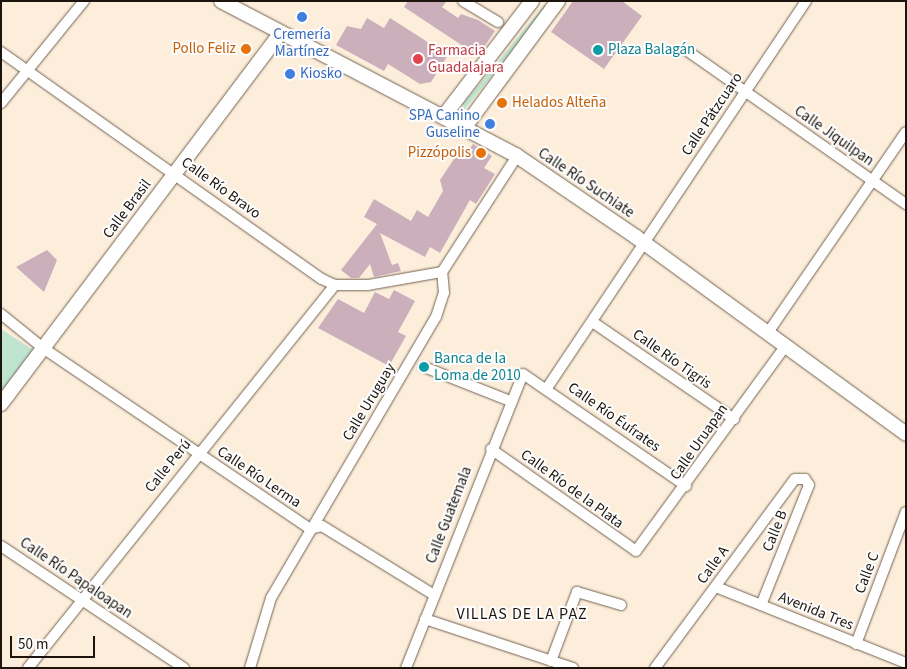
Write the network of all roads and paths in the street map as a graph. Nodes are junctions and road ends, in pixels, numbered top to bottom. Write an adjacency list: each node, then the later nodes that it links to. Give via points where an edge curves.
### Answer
1 (84, 1): 11 (street)
2 (221, 1): 8 (main road, Calle Río Suchiate)
3 (463, 1): 7 (street)
4 (532, 1): 14 (main road)
5 (806, 1): 12 (street, Calle Pátzcuaro)
6 (553, 3): 15 (main road)
7 (498, 22)
8 (280, 34): 14 (main road, Calle Río Suchiate); 18 (main road, Calle Brasil)
9 (686, 50): 12 (street, Calle Jiquilpan)
10 (1, 52): 11 (street, Calle Río Bravo)
11 (27, 70): 13 (street); 18 (street, Calle Río Bravo)
12 (744, 92): 19 (street, Calle Jiquilpan); 21 (street, Calle Pátzcuaro)
13 (1, 103)
14 (443, 117): 15 (main road, Calle Río Suchiate)
15 (464, 128): 17 (main road, Calle Río Suchiate)
16 (906, 132): 19 (street)
17 (517, 156): 21 (main road, Calle Río Suchiate); 22 (street)
18 (174, 172): 23 (street, Calle Río Bravo); 28 (main road, Calle Brasil)
19 (873, 181): 20 (street, Calle Jiquilpan); 26 (street)
20 (906, 204)
21 (646, 245): 25 (street); 26 (main road, Calle Río Suchiate)
22 (442, 272): 23 (street, via 368,286); 41 (street, Calle Uruguay, via 444,293 436,317)
23 (335, 285): 37 (street, Calle Perú)
24 (5, 316): 28 (street, Calle Río Lerma)
25 (594, 322): 31 (street); 34 (street, Calle Río Tigris)
26 (767, 334): 27 (main road, Calle Río Suchiate)
27 (785, 347): 34 (street, Calle Uruapan); 35 (main road, Calle Río Suchiate)
28 (43, 348): 33 (main road, Calle Brasil); 37 (street, Calle Río Lerma)
29 (424, 366): 32 (street)
30 (523, 374): 31 (street, Calle Río Éufrates); 32 (street, Calle Guatemala)
31 (547, 388): 39 (street, Calle Río Éufrates)
32 (510, 401): 36 (street, Calle Guatemala)
33 (1, 404)
34 (734, 419): 39 (street, Calle Uruapan)
35 (906, 434)
36 (491, 449): 43 (street, Calle Río de la Plata); 45 (street, Calle Guatemala)
37 (197, 454): 41 (street, Calle Río Lerma); 46 (street, Calle Perú)
38 (795, 479): 44 (street, Calle A); 48 (street, Calle B, via 805,479 809,485)
39 (686, 486): 43 (street, Calle Uruapan)
40 (906, 512): 50 (street, Calle C)
41 (310, 529): 45 (street, Calle Río Lerma, via 322,526); 55 (street, Calle Uruguay, via 270,598)
42 (1, 546): 46 (street, Calle Río Papaloapan)
43 (636, 551)
44 (716, 587): 48 (street, Avenida Tres); 58 (street, Calle A)
45 (434, 595): 49 (street, Calle Guatemala)
46 (81, 599): 53 (street, Calle Perú); 54 (street, Calle Río Papaloapan)
47 (621, 605): 51 (street, via 577,592)
48 (761, 605): 50 (street, Avenida Tres)
49 (425, 619): 51 (street); 56 (street, Calle Guatemala)
50 (856, 644): 52 (street, Avenida Tres)
51 (551, 661): 57 (street)
52 (906, 663)
53 (28, 668)
54 (184, 668)
55 (250, 668)
56 (406, 668)
57 (573, 668)
58 (655, 668)

